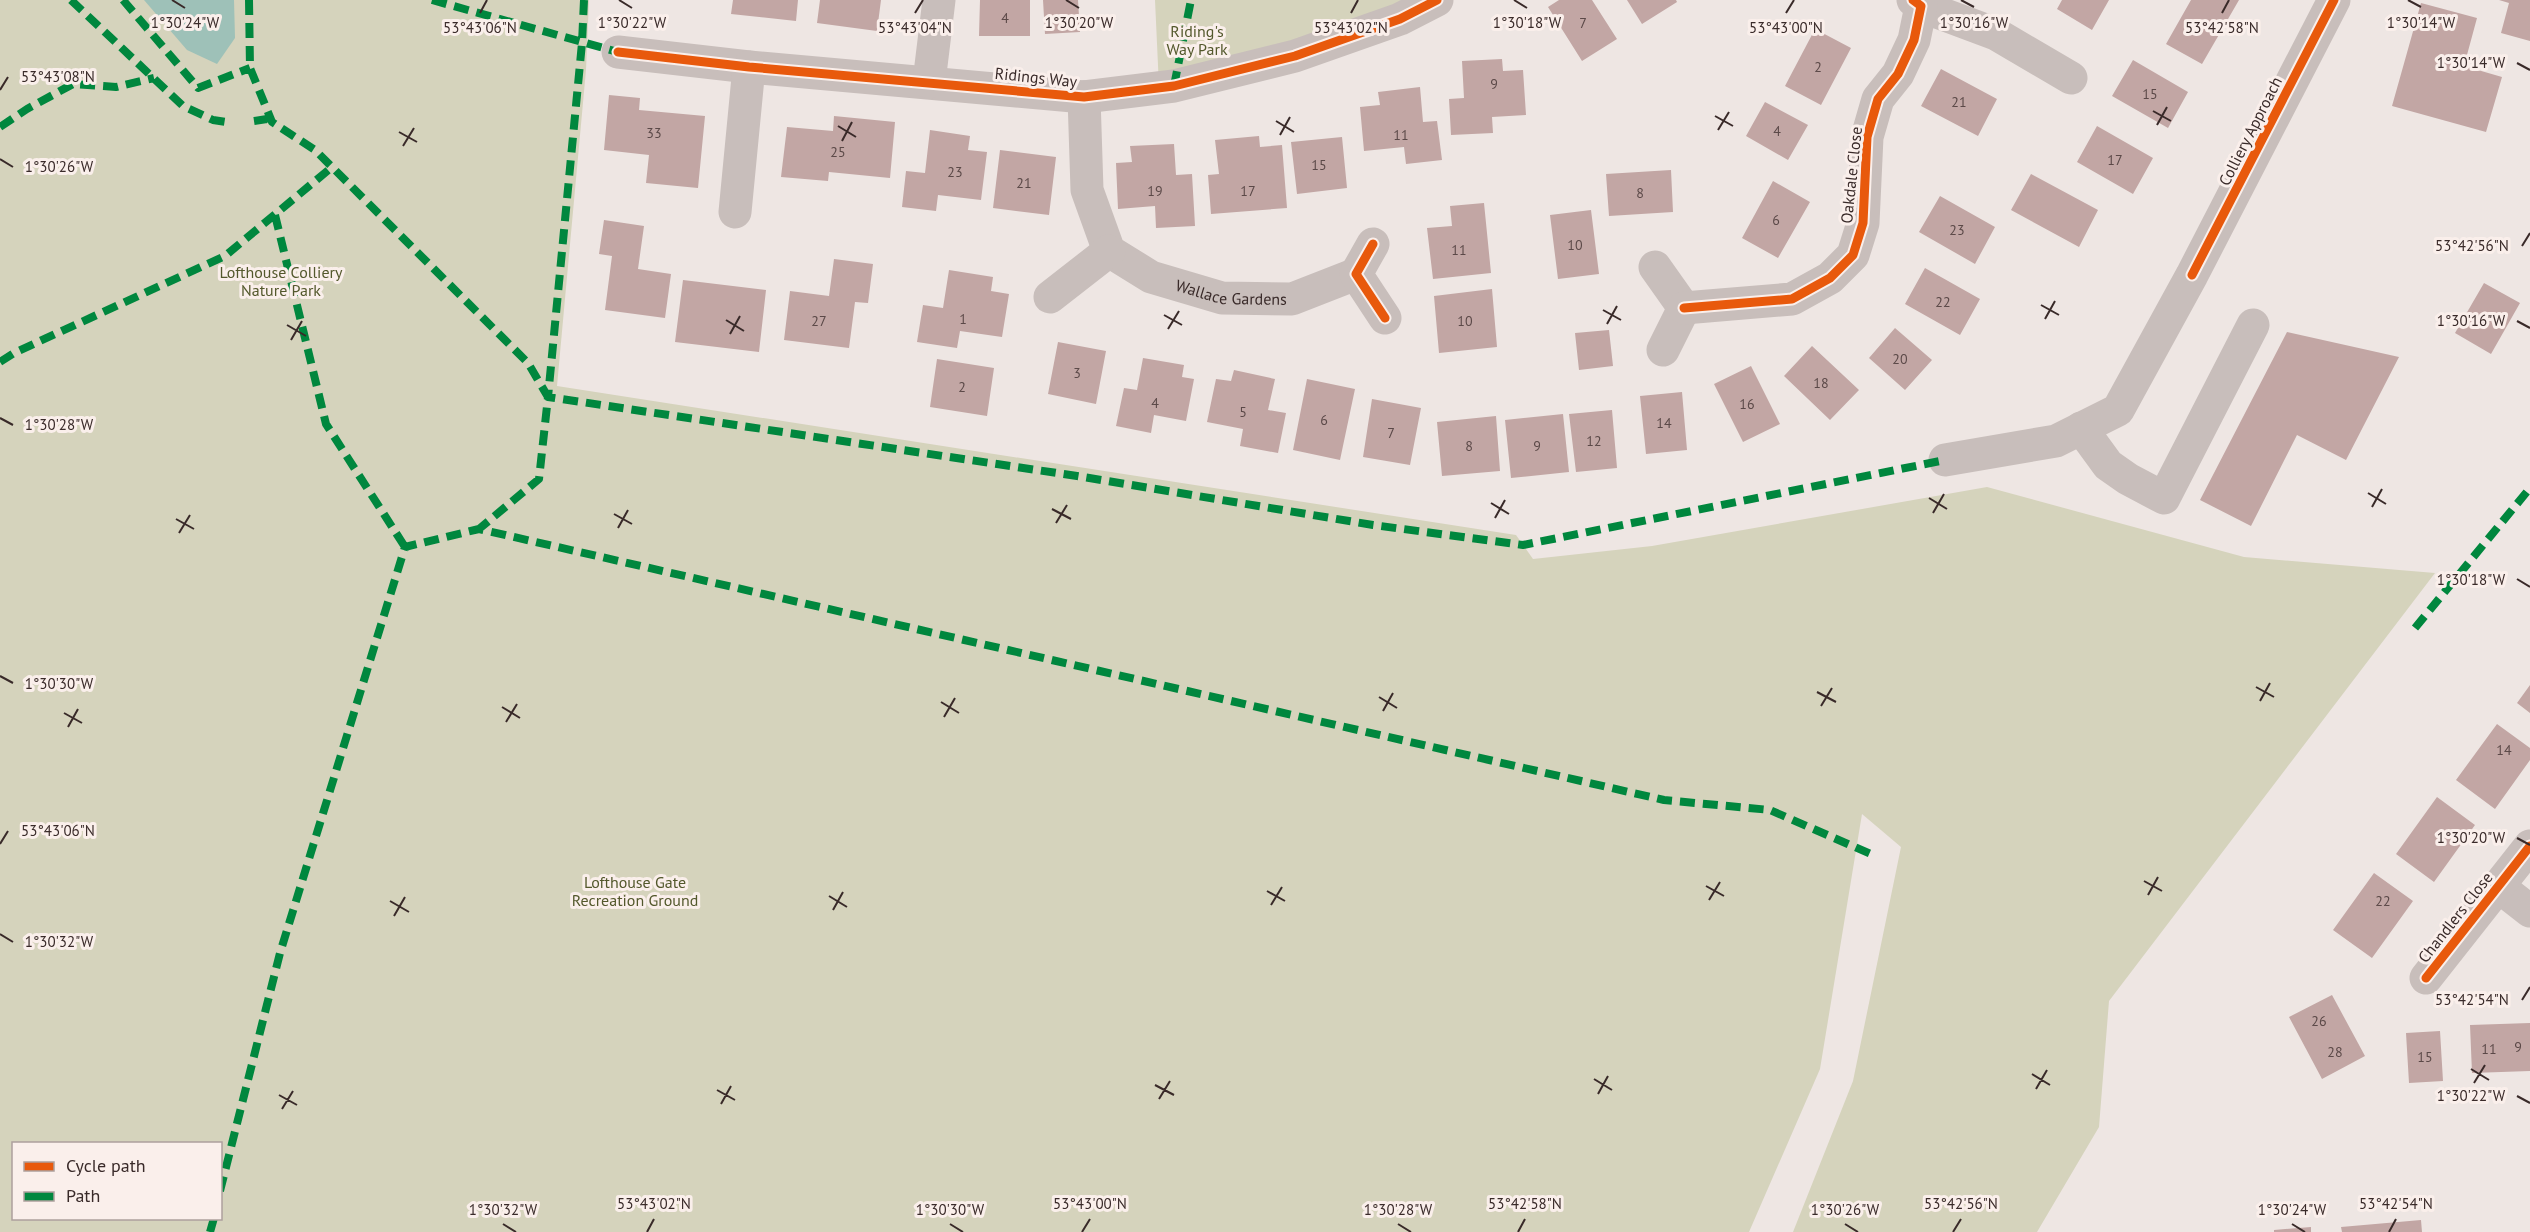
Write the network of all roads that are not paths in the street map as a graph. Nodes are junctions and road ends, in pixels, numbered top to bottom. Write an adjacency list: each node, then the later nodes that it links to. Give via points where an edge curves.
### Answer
1 (939, 0): 8 (street)
2 (1437, 0): 9 (street, Ridings Way, via 1400,19 1295,56 1174,86)
3 (2334, 0): 20 (street, Colliery Approach, via 2118,410)
4 (1917, 3): 7 (street, Oakdale Close, via 1996,34); 16 (street, Oakdale Close, via 1914,40 1898,74 1878,99 1866,137 1863,223 1853,255 1830,278 1792,299)
5 (618, 52): 6 (street, Ridings Way)
6 (749, 67): 8 (street, Ridings Way); 10 (street)
7 (2071, 78)
8 (929, 82): 9 (street, Ridings Way)
9 (1084, 97): 12 (street, via 1088,190)
10 (735, 212)
11 (1373, 244): 14 (street)
12 (1109, 251): 14 (street, Wallace Gardens, via 1151,277 1222,298 1292,299); 15 (street)
13 (1655, 267): 16 (street)
14 (1356, 274): 17 (street)
15 (1050, 297)
16 (1684, 308): 19 (street)
17 (1385, 318)
18 (2253, 325): 20 (street, via 2164,498 2108,465)
19 (1663, 350)
20 (2082, 428): 21 (street, Colliery Approach, via 2056,441)
21 (1945, 460)
22 (2530, 846): 23 (street, Chandlers Close)
23 (2498, 886): 24 (street, Chandlers Close); 25 (street, Chandlers Close)
24 (2530, 911)
25 (2426, 978)

